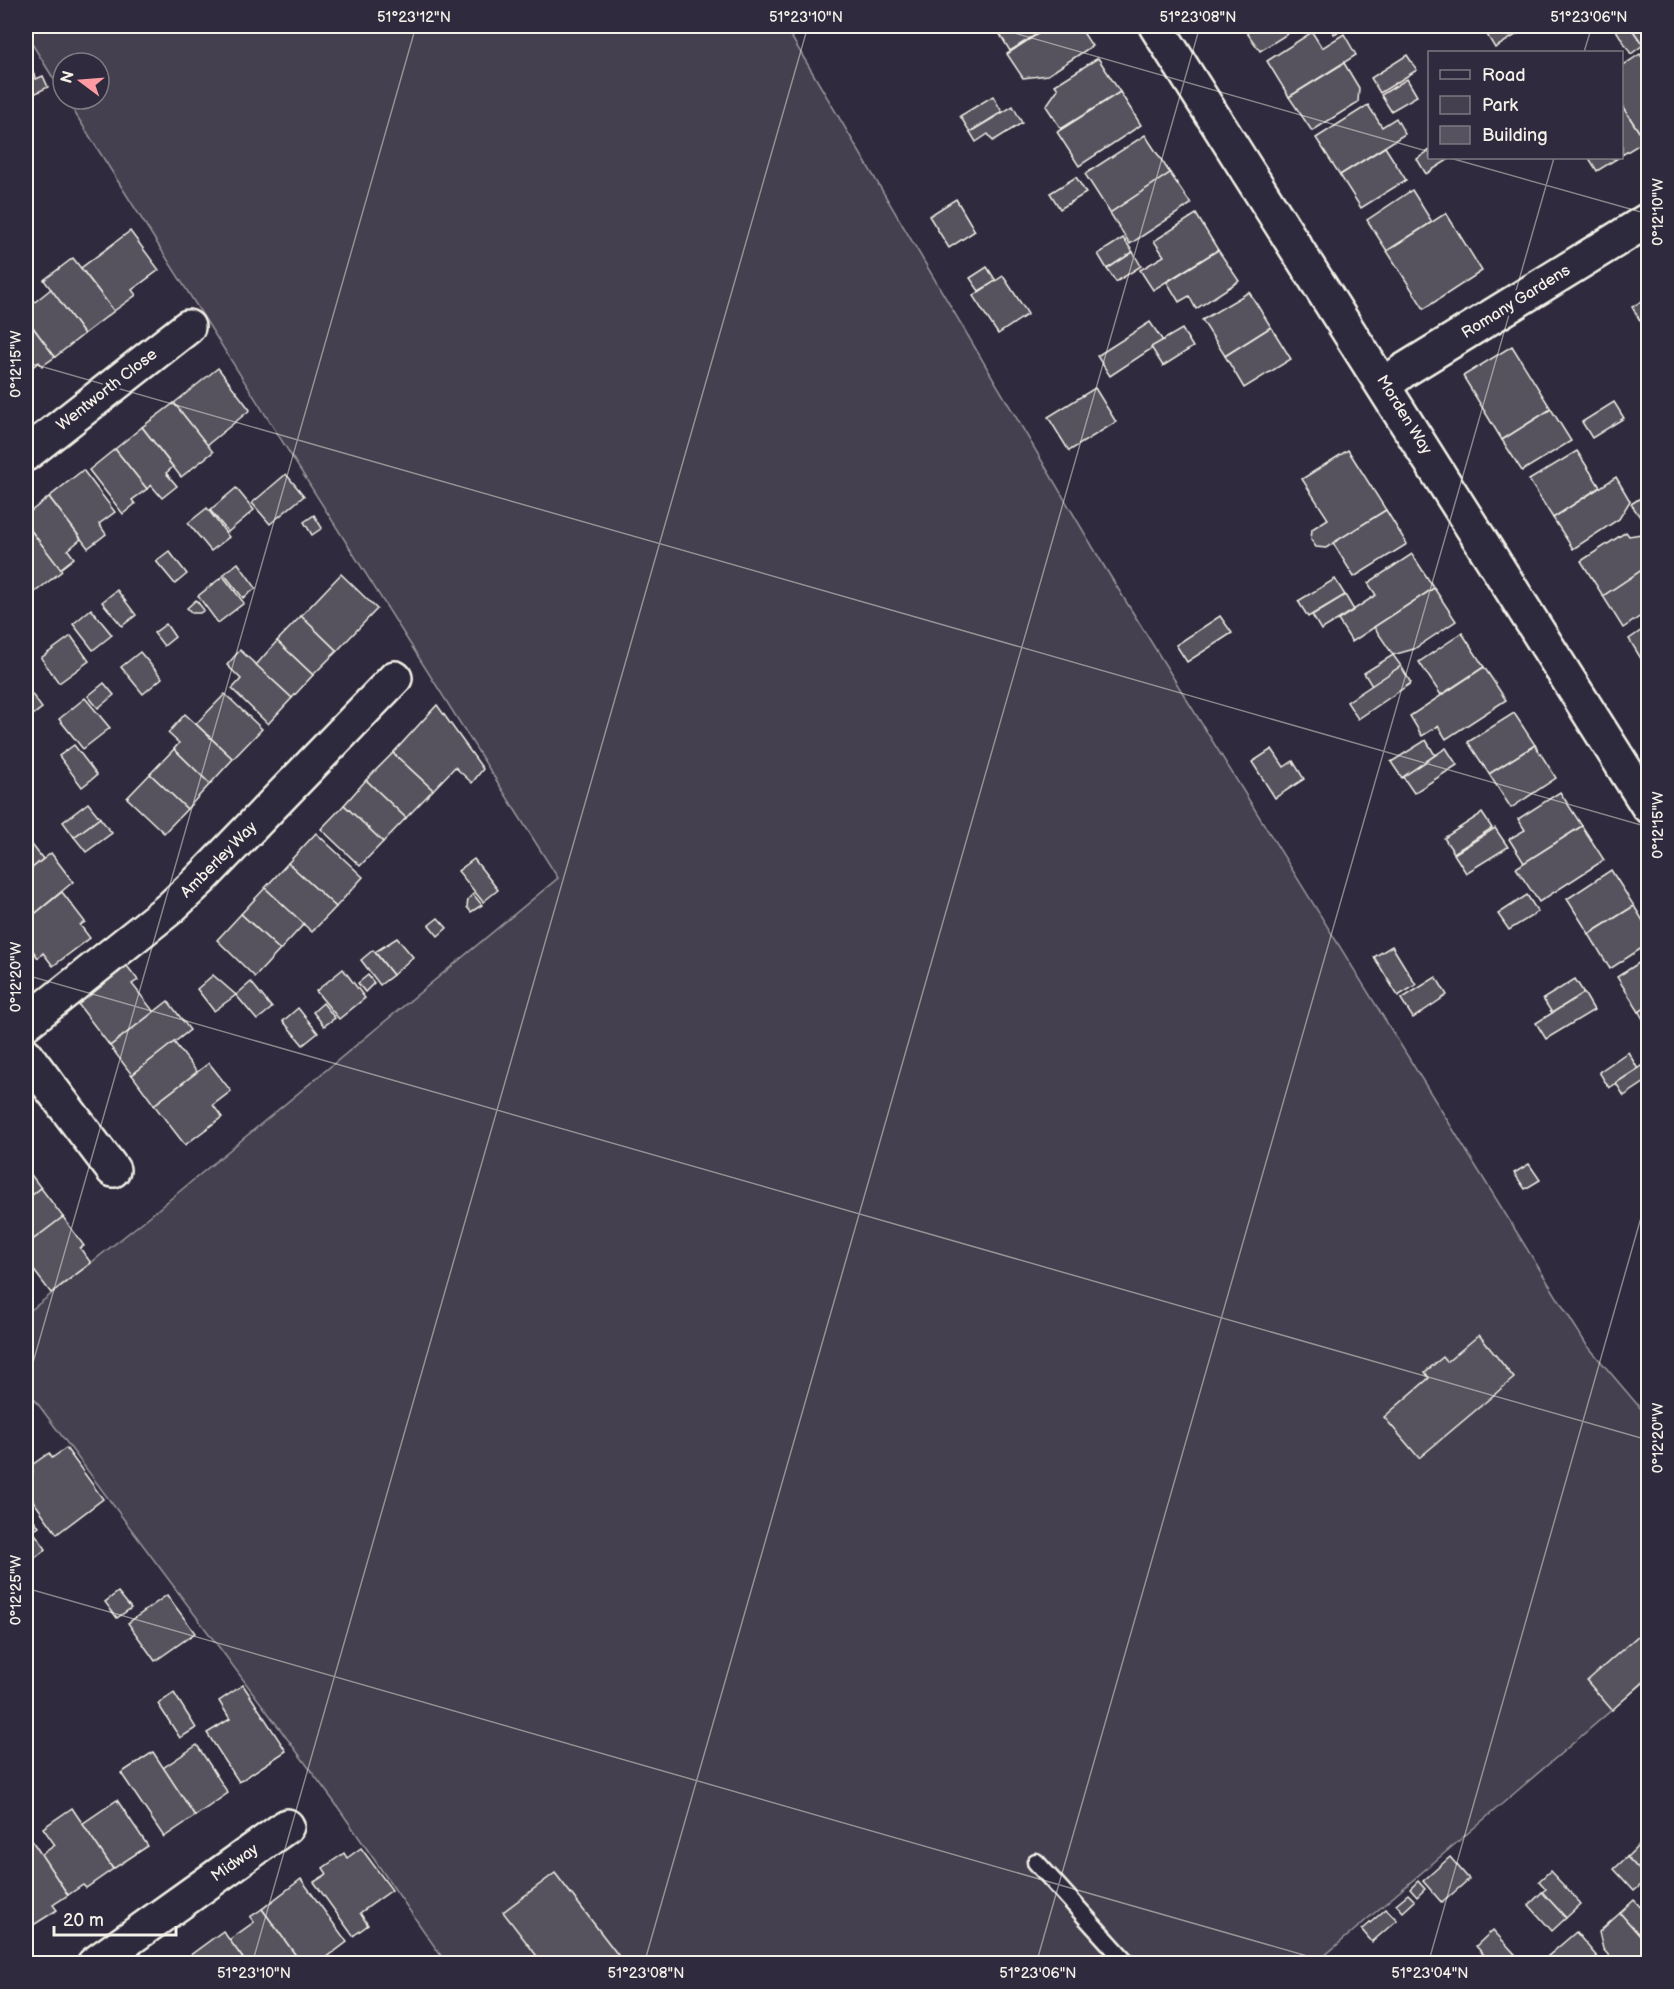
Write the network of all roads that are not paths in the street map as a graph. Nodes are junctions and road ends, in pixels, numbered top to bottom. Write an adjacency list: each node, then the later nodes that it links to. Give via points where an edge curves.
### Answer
1 (1156, 26): 4 (street, Morden Way)
2 (1648, 220): 4 (street, Romany Gardens)
3 (188, 327): 5 (street, Wentworth Close)
4 (1385, 385): 7 (street, Morden Way)
5 (26, 454)
6 (395, 678): 8 (street, Amberley Way, via 170,909)
7 (1648, 806)
8 (26, 1023)
9 (26, 1054): 10 (street)
10 (113, 1170)
11 (287, 1826): 13 (street, Midway)
12 (1036, 1862): 14 (lane)
13 (94, 1964)
14 (1128, 1964)

